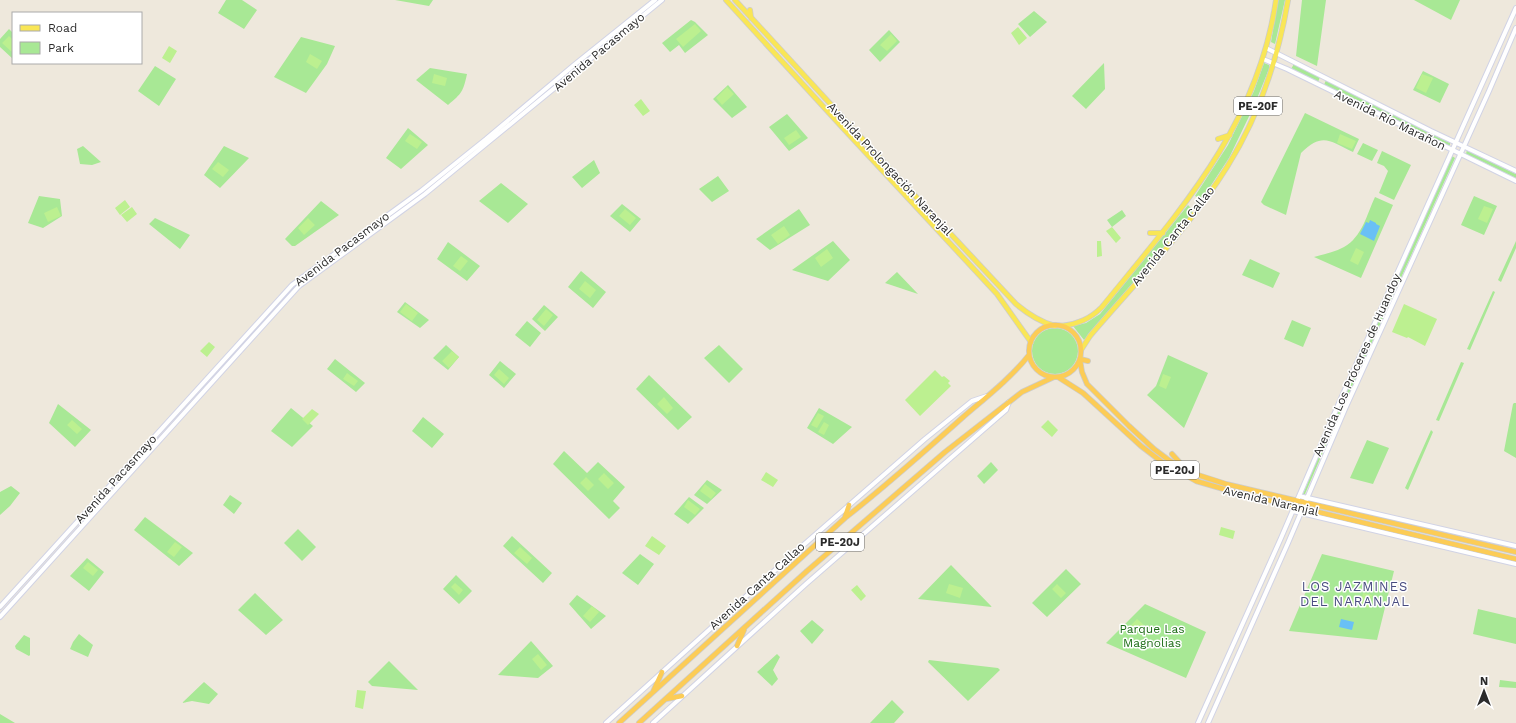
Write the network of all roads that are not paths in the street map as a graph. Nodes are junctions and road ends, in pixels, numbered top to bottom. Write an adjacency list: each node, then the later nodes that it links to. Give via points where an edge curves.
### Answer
1 (655, 0): 62 (main road, Avenida Pacasmayo, via 432,182 292,285)
2 (662, 0): 63 (main road, Avenida Pacasmayo, via 425,194 308,278)
3 (726, 0): 19 (main road, Avenida Prolongación Naranjal)
4 (735, 0): 9 (main road, Avenida Prolongación Naranjal)
5 (1276, 0): 11 (main road, Avenida Canta Callao / PE-20F)
6 (1288, 0): 12 (main road, Avenida Canta Callao / PE-20F)
7 (1516, 8): 23 (main road, Avenida Los Próceres de Huandoy)
8 (750, 10): 9 (main road)
9 (751, 18): 17 (main road, Avenida Prolongación Naranjal)
10 (1516, 28): 24 (main road, Avenida Los Próceres de Huandoy)
11 (1266, 48): 12 (main road, Avenida Río Marañon); 13 (main road, Avenida Canta Callao / PE-20F)
12 (1276, 53): 14 (main road, Avenida Canta Callao / PE-20F); 15 (main road, Avenida Río Marañon)
13 (1263, 59): 14 (main road, Avenida Río Marañon); 21 (main road, Avenida Canta Callao / PE-20F)
14 (1273, 63): 16 (main road, Avenida Río Marañon); 38 (main road, Avenida Canta Callao / PE-20F, via 1248,128 1216,184 1187,224 1090,336)
15 (1324, 77): 16 (main road); 23 (main road, Avenida Río Marañon)
16 (1320, 86): 25 (main road, Avenida Río Marañon)
17 (839, 114): 18 (main road); 30 (main road, Avenida Prolongación Naranjal)
18 (849, 117)
19 (841, 126): 20 (main road); 32 (main road, Avenida Prolongación Naranjal)
20 (841, 132)
21 (1230, 135): 22 (main road); 34 (main road, Avenida Canta Callao / PE-20F, via 1214,162)
22 (1218, 139)
23 (1456, 142): 24 (main road, Avenida Río Marañon); 25 (main road, Avenida Los Próceres de Huandoy)
24 (1464, 146): 26 (main road, Avenida Los Próceres de Huandoy); 27 (main road, Avenida Río Marañon)
25 (1453, 150): 26 (main road, Avenida Río Marañon); 45 (main road, Avenida Los Próceres de Huandoy)
26 (1461, 154): 28 (main road, Avenida Río Marañon); 46 (main road, Avenida Los Próceres de Huandoy)
27 (1516, 171)
28 (1516, 180)
29 (923, 197): 30 (main road)
30 (924, 204): 35 (main road, Avenida Prolongación Naranjal, via 1016,304 1040,321)
31 (909, 206): 32 (main road)
32 (916, 207): 37 (main road, Avenida Prolongación Naranjal, via 997,294)
33 (1150, 233): 34 (main road)
34 (1163, 233): 36 (main road, Avenida Canta Callao / PE-20F, via 1095,315 1087,320)
35 (1055, 326): 36 (highway, PE-20F); 37 (highway, PE-20F, via 1040,330)
36 (1061, 326): 38 (highway, via 1077,338)
37 (1031, 342): 39 (highway)
38 (1081, 350): 40 (highway, PE-20F)
39 (1029, 355): 42 (highway, via 1040,373); 43 (highway, Avenida Canta Callao / PE-20J)
40 (1080, 360): 41 (highway); 42 (highway, via 1073,370); 48 (highway, Avenida Naranjal / PE-20J, via 1086,383 1154,449)
41 (1088, 361)
42 (1056, 377): 44 (highway, Avenida Canta Callao / PE-20J, via 1029,387); 55 (highway, Avenida Naranjal / PE-20J, via 1083,393 1141,446 1180,473 1213,487)
43 (987, 396): 53 (main road, Avenida Canta Callao, via 972,401); 57 (highway, Avenida Canta Callao / PE-20J)
44 (1009, 402): 64 (highway, Avenida Canta Callao / PE-20J, via 933,462); 65 (main road, Avenida Canta Callao, via 1006,410 995,420)
45 (1325, 434): 46 (main road); 49 (main road, Avenida Los Próceres de Huandoy)
46 (1333, 437): 50 (main road, Avenida Los Próceres de Huandoy)
47 (1172, 454): 48 (highway)
48 (1185, 469): 51 (highway, Avenida Naranjal / PE-20J, via 1226,484)
49 (1299, 496): 50 (main road, Avenida Naranjal); 51 (main road, Avenida Los Próceres de Huandoy)
50 (1307, 497): 52 (main road, Avenida Los Próceres de Huandoy); 58 (main road, Avenida Naranjal)
51 (1297, 501): 52 (highway, Avenida Naranjal / PE-20J); 55 (main road, Avenida Los Próceres de Huandoy)
52 (1305, 503): 54 (main road, Avenida Los Próceres de Huandoy); 59 (highway, Avenida Naranjal / PE-20J)
53 (849, 505): 57 (highway); 66 (main road, Avenida Canta Callao)
54 (1303, 508): 55 (highway, Avenida Naranjal / PE-20J); 56 (main road, Avenida Los Próceres de Huandoy); 60 (highway, Avenida Naranjal / PE-20J)
55 (1294, 509): 56 (main road, Avenida Naranjal); 74 (main road, Avenida Los Próceres de Huandoy)
56 (1300, 513): 61 (main road, Avenida Naranjal); 75 (main road, Avenida Los Próceres de Huandoy)
57 (845, 518): 67 (highway, Avenida Canta Callao / PE-20J)
58 (1516, 546)
59 (1516, 552)
60 (1516, 559)
61 (1516, 564)
62 (0, 608)
63 (0, 617)
64 (744, 628): 65 (highway); 69 (highway, Avenida Canta Callao / PE-20J)
65 (737, 646): 68 (main road, Avenida Canta Callao)
66 (662, 672): 67 (highway); 70 (main road, Avenida Canta Callao)
67 (654, 692): 71 (highway, Avenida Canta Callao / PE-20J)
68 (682, 696): 69 (highway); 73 (main road, Avenida Canta Callao)
69 (664, 699): 72 (highway, Avenida Canta Callao / PE-20J)
70 (606, 723)
71 (619, 723)
72 (639, 723)
73 (653, 723)
74 (1198, 723)
75 (1208, 723)

